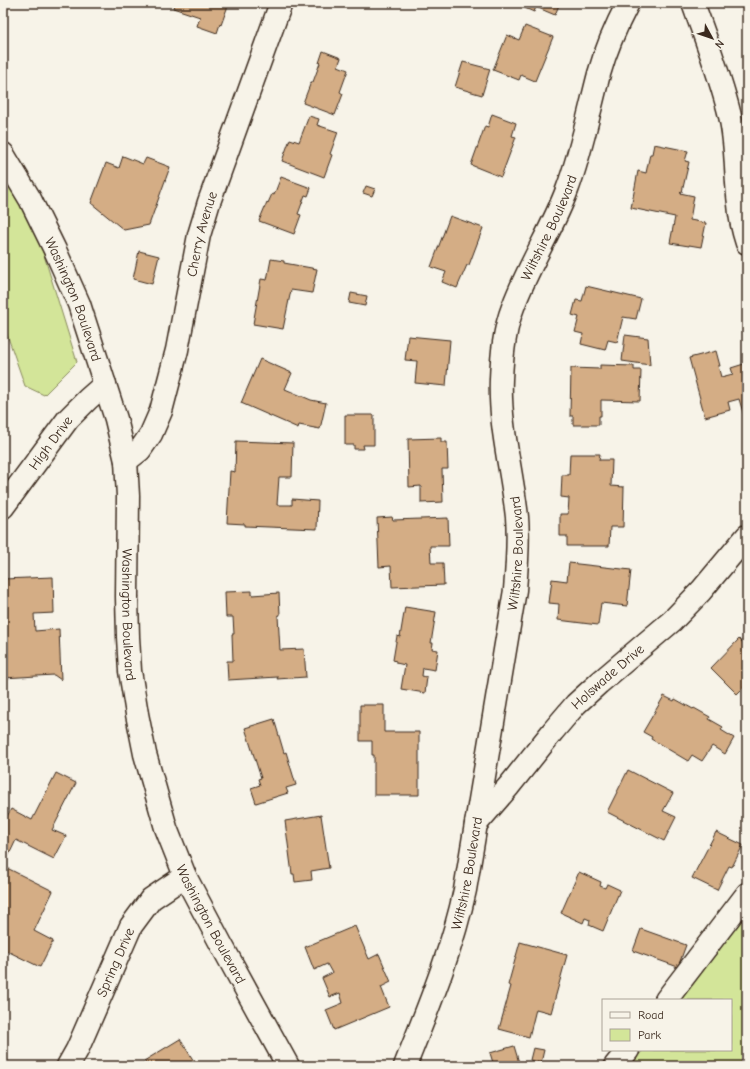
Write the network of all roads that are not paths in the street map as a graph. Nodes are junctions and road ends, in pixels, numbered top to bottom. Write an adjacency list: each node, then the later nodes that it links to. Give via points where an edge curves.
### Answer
1 (281, 3): 7 (street, Cherry Avenue, via 198,235 176,350 161,411 151,434 140,450)
2 (628, 3): 10 (street, Wiltshire Boulevard, via 609,44 567,190 527,272 512,308 503,343 502,419 517,518 518,553 515,590)
3 (693, 3): 5 (street, via 730,117 735,143 739,204)
4 (3, 154): 6 (street, Washington Boulevard, via 30,199 79,304)
5 (747, 243)
6 (105, 384): 7 (street, Washington Boulevard); 8 (street, High Drive, via 68,419)
7 (126, 461): 11 (street, Washington Boulevard, via 128,638 137,714 155,792)
8 (3, 507)
9 (747, 536): 10 (street, Holswade Drive, via 672,621 576,704)
10 (476, 824): 17 (street, Wiltshire Boulevard, via 464,897 453,940)
11 (185, 876): 15 (street, Spring Drive, via 150,899 131,926); 16 (street, Washington Boulevard)
12 (747, 894): 13 (street)
13 (667, 999)
14 (627, 1051): 18 (street)
15 (68, 1066)
16 (288, 1066)
17 (405, 1066)
18 (615, 1066)

